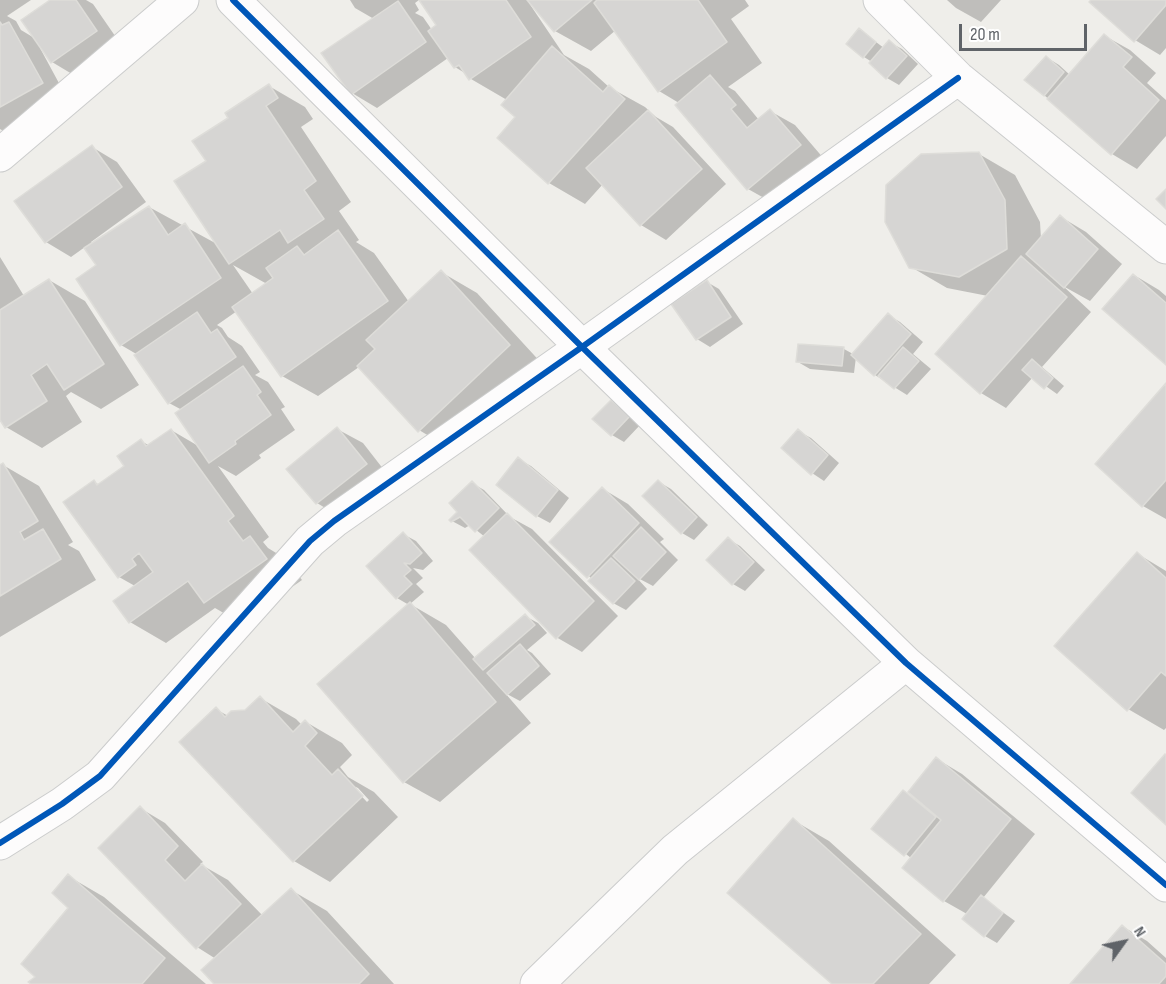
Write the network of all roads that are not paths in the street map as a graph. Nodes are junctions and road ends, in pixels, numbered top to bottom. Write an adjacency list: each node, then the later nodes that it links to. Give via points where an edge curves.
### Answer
1 (182, 0): 5 (street)
2 (233, 0): 7 (street)
3 (880, 0): 4 (street)
4 (958, 78): 6 (street); 7 (street)
5 (0, 155)
6 (1166, 247)
7 (582, 347): 8 (street); 9 (street, via 310,541 100,776)
8 (906, 663): 10 (street); 11 (street, via 675,850)
9 (0, 843)
10 (1166, 885)
11 (537, 984)

